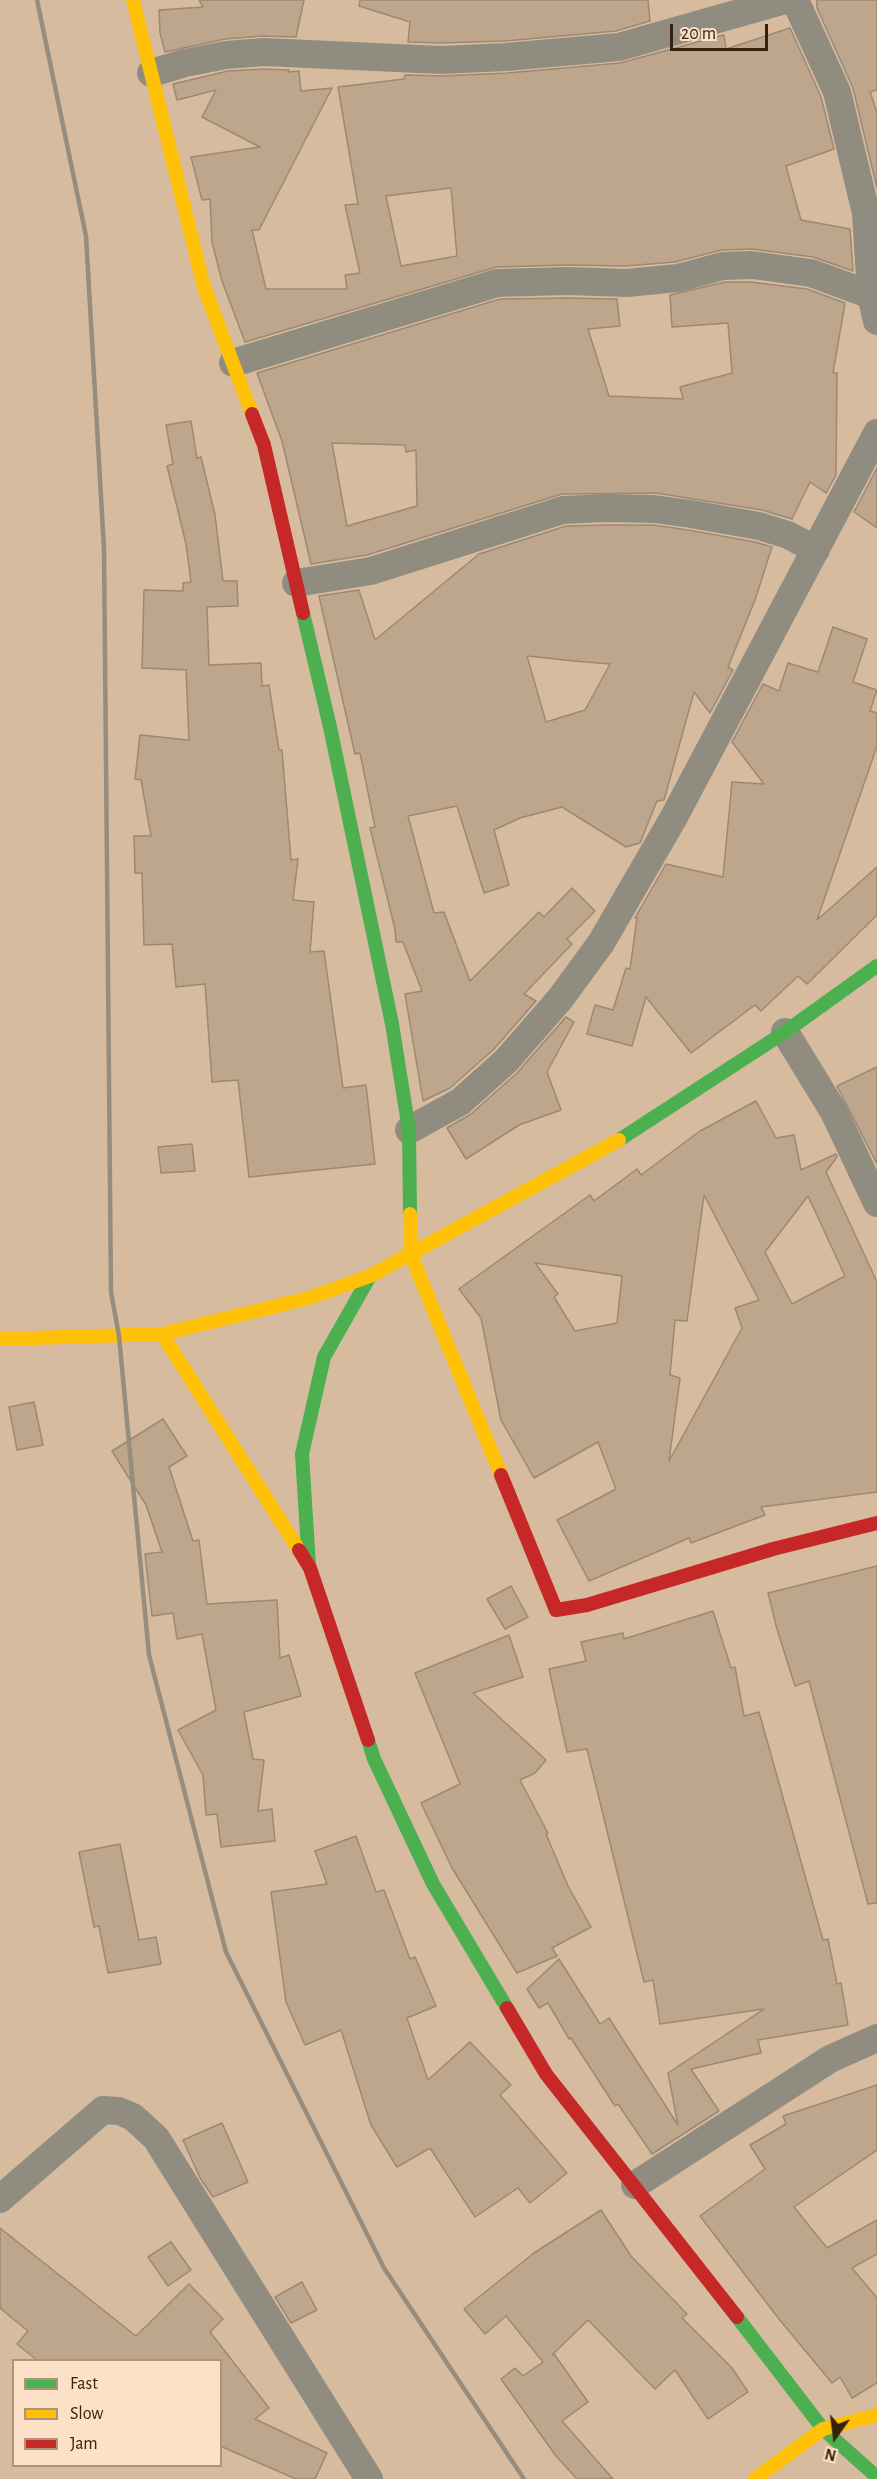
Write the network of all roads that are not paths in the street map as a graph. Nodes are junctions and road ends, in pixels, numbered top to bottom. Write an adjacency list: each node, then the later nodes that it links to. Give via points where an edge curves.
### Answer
1 (134, 0): 4 (main road)
2 (785, 0): 4 (street, via 619,47 441,60 264,52 196,61)
3 (795, 0): 5 (street, via 837,92 843,115 866,213)
4 (151, 73): 6 (main road, via 204,287)
5 (874, 308): 6 (street, via 811,273 752,265 723,266 678,278 627,283 497,284)
6 (233, 363): 9 (main road, via 264,445)
7 (877, 433): 8 (street)
8 (816, 550): 9 (street, via 789,535 759,526 691,514 645,509 563,510 371,571); 12 (street, via 674,817 601,943 560,999 506,1061 460,1102)
9 (297, 583): 12 (main road, via 387,1001)
10 (877, 966): 11 (main road)
11 (785, 1032): 13 (street, via 834,1112); 14 (main road, via 639,1129)
12 (409, 1130): 14 (main road)
13 (877, 1203)
14 (411, 1255): 15 (main road); 18 (main road, via 556,1610 587,1605 773,1549)
15 (370, 1276): 16 (main road, via 309,1298); 19 (main road, via 324,1357 302,1454)
16 (162, 1334): 17 (main road); 19 (main road)
17 (0, 1339)
18 (877, 1523)
19 (310, 1568): 21 (main road, via 374,1758 433,1884 546,2074)
20 (877, 2038): 21 (street, via 830,2059)
21 (635, 2185): 24 (main road)
22 (0, 2199): 26 (street, via 103,2110 134,2117 156,2138)
23 (877, 2415): 24 (main road)
24 (823, 2429): 25 (main road); 27 (main road)
25 (877, 2477)
26 (369, 2479)
27 (754, 2479)

